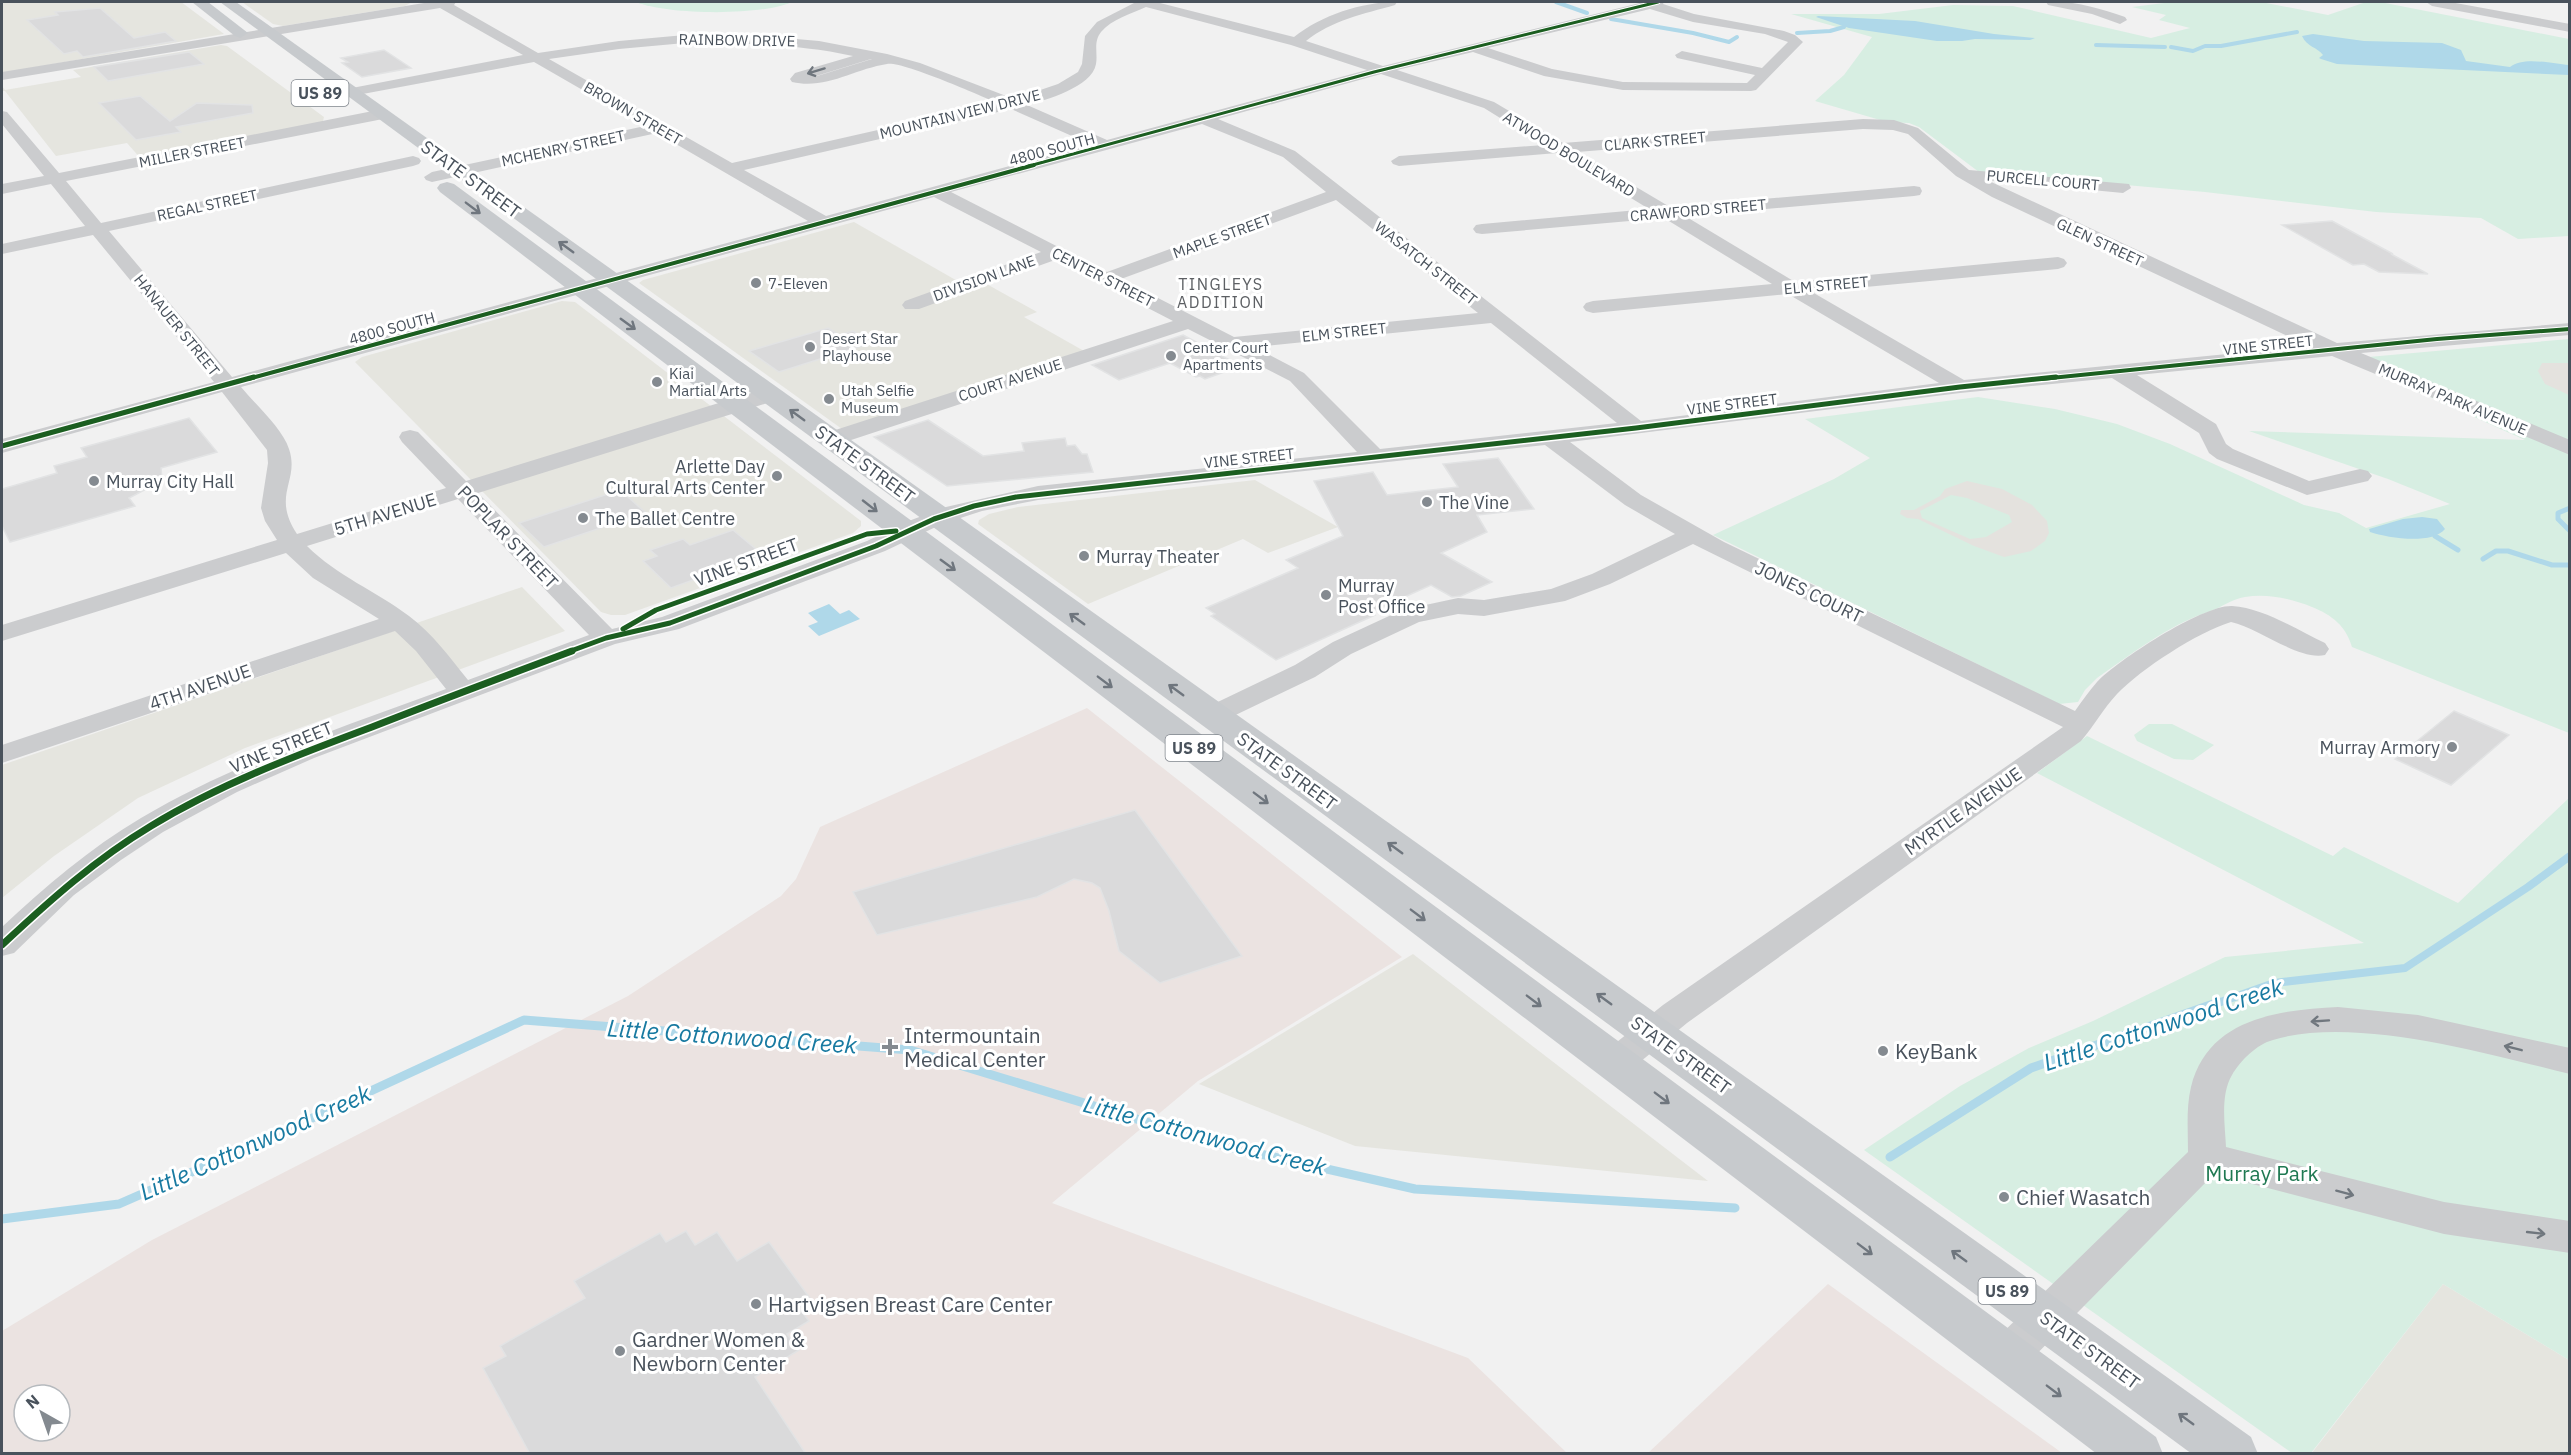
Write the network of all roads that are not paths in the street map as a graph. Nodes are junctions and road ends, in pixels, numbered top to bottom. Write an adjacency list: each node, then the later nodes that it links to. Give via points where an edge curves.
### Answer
1 (199, 2): 15 (main road)
2 (226, 2): 14 (main road, STATE STREET / US 89)
3 (445, 2): 14 (street); 20 (street, BROWN STREET)
4 (1144, 2): 16 (street, ATWOOD BOULEVARD); 26 (street, MOUNTAIN VIEW DRIVE, via 1097,30 1090,42 1090,65 1076,80)
5 (1391, 2): 16 (street, via 1329,20)
6 (2052, 2): 11 (street)
7 (2432, 2): 9 (street)
8 (1653, 3): 17 (street, 4800 SOUTH); 23 (street, via 1694,18 1795,39)
9 (2451, 3): 12 (street)
10 (2570, 15): 12 (street)
11 (2120, 20)
12 (2548, 24): 13 (street)
13 (2570, 28)
14 (267, 31): 15 (street); 25 (main road, STATE STREET / US 89)
15 (252, 42): 24 (street, via 220,42)
16 (1296, 42): 22 (street, ATWOOD BOULEVARD)
17 (1472, 48): 22 (street, 4800 SOUTH); 23 (street, via 1549,73 1623,86 1751,87)
18 (872, 55): 20 (street, RAINBOW DRIVE, via 792,40 716,37 617,44); 21 (street, RAINBOW DRIVE); 21 (street, one-way to 21, via 797,80 815,81)
19 (1682, 55): 23 (street)
20 (537, 58): 25 (street, RAINBOW DRIVE); 33 (street, BROWN STREET)
21 (889, 59): 26 (street, RAINBOW DRIVE, via 946,77)
22 (1384, 70): 29 (street, 4800 SOUTH); 37 (street, ATWOOD BOULEVARD, via 1489,105)
23 (1764, 73)
24 (2, 76)
25 (352, 93): 28 (main road, STATE STREET / US 89)
26 (1008, 104): 36 (street, RAINBOW DRIVE); 40 (street, MOUNTAIN VIEW DRIVE)
27 (339, 107): 30 (main road, US 89)
28 (383, 114): 30 (street, MILLER STREET); 41 (main road, STATE STREET / US 89)
29 (1203, 119): 36 (street, 4800 SOUTH); 49 (street, WASATCH STREET, via 1286,152)
30 (356, 120): 34 (main road, US 89); 44 (street, MILLER STREET)
31 (4, 121): 44 (street, HANAUER STREET)
32 (1874, 124): 37 (street, CLARK STREET); 42 (street, GLEN STREET, via 1913,131)
33 (659, 128): 40 (street, BROWN STREET); 41 (street, MCHENRY STREET)
34 (373, 132)
35 (390, 145): 38 (main road, STATE STREET / US 89)
36 (1107, 146): 48 (street, 4800 SOUTH)
37 (1559, 149): 39 (street, CLARK STREET); 50 (street, ATWOOD BOULEVARD)
38 (413, 161): 43 (main road, STATE STREET / US 89); 52 (street, REGAL STREET)
39 (1399, 161)
40 (730, 168): 51 (street, BROWN STREET)
41 (460, 171): 43 (street, MCHENRY STREET); 58 (main road, STATE STREET / US 89, one-way to 41)
42 (1962, 173): 45 (street, PURCELL COURT); 67 (street, GLEN STREET, via 2136,260)
43 (432, 177): 60 (main road, STATE STREET / US 89, one-way to 60)
44 (55, 178): 46 (street, MILLER STREET); 52 (street, HANAUER STREET)
45 (2123, 188)
46 (2, 189)
47 (1914, 191): 50 (street, CRAWFORD STREET)
48 (938, 192): 51 (street, 4800 SOUTH); 55 (street, CENTER STREET)
49 (1338, 194): 57 (street, MAPLE STREET); 63 (street, WASATCH STREET)
50 (1669, 213): 53 (street, CRAWFORD STREET); 59 (street, ATWOOD BOULEVARD)
51 (825, 223): 58 (street, 4800 SOUTH)
52 (98, 228): 54 (street, REGAL STREET); 69 (street, HANAUER STREET)
53 (1482, 229)
54 (2, 249)
55 (1056, 253): 57 (street, CENTER STREET); 61 (street, DIVISION LANE)
56 (2058, 263): 59 (street, ELM STREET)
57 (1105, 279): 64 (street, CENTER STREET)
58 (613, 281): 60 (street, 4800 SOUTH); 71 (main road, STATE STREET / US 89)
59 (1794, 288): 62 (street, ELM STREET); 70 (street, ATWOOD BOULEVARD)
60 (581, 290): 69 (street, 4800 SOUTH); 72 (main road, STATE STREET / US 89, one-way to 72)
61 (912, 305)
62 (1593, 307)
63 (1495, 317): 66 (street, ELM STREET); 73 (street, WASATCH STREET)
64 (1189, 322): 66 (street, CENTER STREET); 76 (street, COURT AVENUE)
65 (2570, 329): 67 (street, VINE STREET)
66 (1230, 343): 79 (street, CENTER STREET, via 1297,377)
67 (2336, 350): 68 (street, VINE STREET); 78 (street, MURRAY PARK AVENUE)
68 (2117, 372): 70 (street, VINE STREET); 80 (street, via 2208,429 2217,448 2225,454 2307,488)
69 (226, 385): 77 (street, 4800 SOUTH); 85 (street, HANAUER STREET, via 278,448 281,467 273,508)
70 (1960, 387): 73 (street, VINE STREET)
71 (769, 395): 72 (street, 5TH AVENUE); 76 (main road, STATE STREET / US 89, one-way to 71)
72 (738, 405): 81 (street, 5TH AVENUE); 83 (main road, STATE STREET / US 89, one-way to 83)
73 (1636, 428): 75 (street, VINE STREET)
74 (410, 437): 81 (street, POPLAR STREET)
75 (1549, 437): 79 (street, VINE STREET); 84 (street, JONES COURT, via 1608,483)
76 (831, 440): 82 (main road, STATE STREET / US 89)
77 (2, 446)
78 (2570, 448)
79 (1375, 457): 82 (street, VINE STREET, via 1038,493 988,501)
80 (2360, 476)
81 (462, 490): 85 (street, 5TH AVENUE); 88 (street, POPLAR STREET)
82 (938, 517): 83 (street, VINE STREET); 91 (main road, STATE STREET / US 89, one-way to 82)
83 (902, 530): 88 (street, VINE STREET, via 867,534 656,610); 97 (main road, STATE STREET / US 89, one-way to 97)
84 (1693, 535): 91 (street, via 1568,593 1419,625 1336,664 1305,671); 92 (street, JONES COURT)
85 (292, 544): 86 (street, HANAUER STREET, via 321,572); 87 (street, 5TH AVENUE)
86 (399, 621): 90 (street, HANAUER STREET, via 417,636); 93 (street, 4TH AVENUE)
87 (2, 633)
88 (606, 638): 90 (street, VINE STREET)
89 (2316, 649): 92 (street, MYRTLE AVENUE, via 2229,613 2159,649 2108,686)
90 (463, 692): 94 (street, VINE STREET, via 303,752 191,804 144,831 63,888)
91 (1211, 716): 95 (main road, STATE STREET / US 89, one-way to 91)
92 (2081, 725): 95 (street, MYRTLE AVENUE)
93 (2, 754)
94 (2, 945)
95 (1651, 1034): 97 (street, MYRTLE AVENUE); 100 (main road, STATE STREET / US 89, one-way to 95)
96 (2570, 1061): 98 (street, one-way to 98, via 2467,1037 2378,1023 2328,1020 2265,1028 2242,1041 2224,1059 2211,1083)
97 (1615, 1063): 101 (main road, STATE STREET / US 89, one-way to 101)
98 (2207, 1157): 99 (street, one-way to 99, via 2445,1218); 100 (street)
99 (2570, 1237)
100 (2045, 1318): 101 (street); 103 (main road, STATE STREET / US 89, one-way to 100)
101 (2007, 1356): 102 (main road, STATE STREET / US 89, one-way to 102)
102 (2138, 1454)
103 (2233, 1454)

